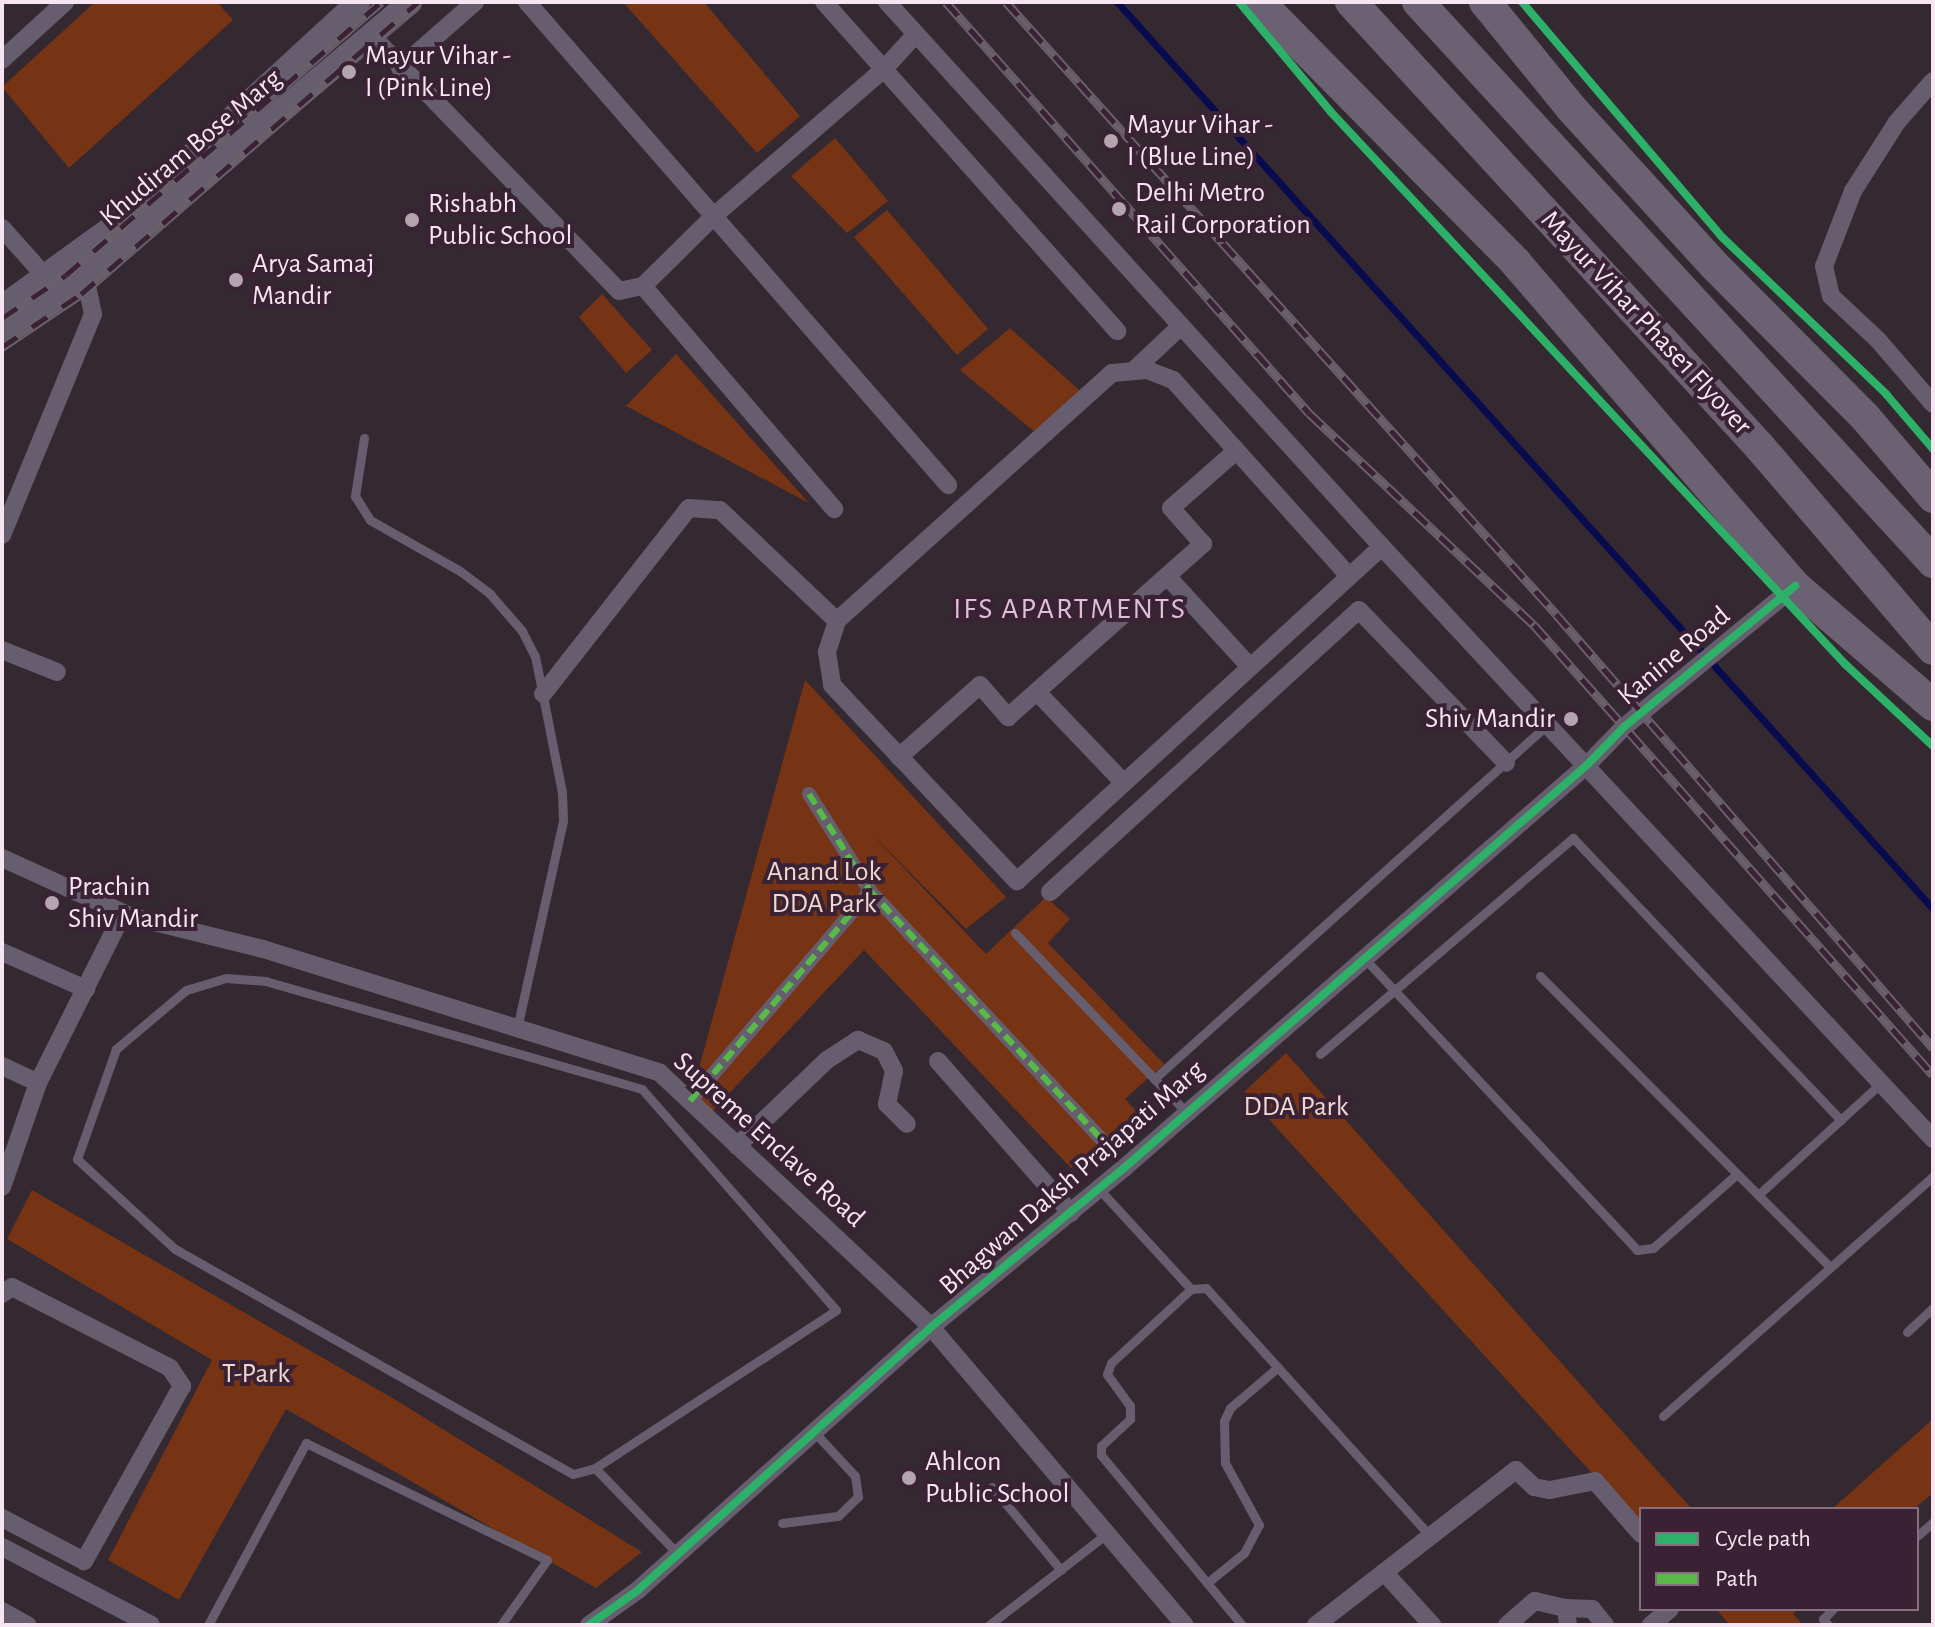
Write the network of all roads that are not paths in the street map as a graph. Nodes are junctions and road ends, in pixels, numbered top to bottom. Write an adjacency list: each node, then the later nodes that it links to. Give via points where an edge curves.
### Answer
1 (410, 2): 13 (street, Khudiram Bose Marg)
2 (475, 2): 15 (street)
3 (527, 2): 19 (street)
4 (824, 2): 16 (street)
5 (887, 2): 12 (street)
6 (1259, 2): 40 (highway, via 1516,263)
7 (1351, 2): 42 (highway, Mayur Vihar Phase1 Flyover, via 1759,446)
8 (1418, 2): 37 (highway, Mayur Vihar Phase1 Flyover)
9 (1485, 2): 33 (highway, via 1572,109 1714,265 1865,417)
10 (58, 4): 14 (street)
11 (353, 4): 18 (street, Khudiram Bose Marg)
12 (916, 34): 16 (street); 25 (street)
13 (372, 36): 15 (street); 18 (street, Khudiram Bose Marg)
14 (2, 60)
15 (400, 68): 23 (street, via 619,291)
16 (884, 69): 19 (street); 27 (street)
17 (1933, 81): 29 (street, via 1897,122 1853,191 1824,266 1831,296)
18 (193, 170): 22 (street, Khudiram Bose Marg); 24 (street, Khudiram Bose Marg)
19 (716, 214): 23 (street); 32 (street)
20 (2, 228): 21 (street)
21 (36, 266)
22 (85, 276): 26 (street, Khudiram Bose Marg); 35 (street, via 93,314)
23 (643, 286): 34 (street)
24 (2, 307)
25 (1181, 326): 28 (street); 36 (street)
26 (2, 329)
27 (1117, 331)
28 (1133, 371): 31 (street, via 1147,370 1173,380); 41 (street, via 1112,373)
29 (1933, 404)
30 (364, 438): 47 (lane, via 355,496 360,508 383,532 460,571 490,594 522,631 535,656)
31 (1236, 451): 38 (street, via 1171,508 1203,544); 39 (street)
32 (948, 485)
33 (1933, 497)
34 (834, 509)
35 (2, 535)
36 (1382, 547): 39 (street); 49 (street)
37 (1933, 562)
38 (1167, 576): 44 (street); 46 (street)
39 (1349, 576): 44 (street)
40 (1795, 586): 48 (highway); 52 (street, Kanine Road, via 1740,627)
41 (837, 621): 47 (street, via 720,510 689,508); 50 (street, via 827,652 832,685)
42 (1933, 649)
43 (2, 650): 45 (street)
44 (1250, 667): 53 (street)
45 (57, 672)
46 (1037, 692): 50 (street, via 1008,717 980,685); 53 (street)
47 (543, 694): 65 (lane, via 563,821)
48 (1933, 705)
49 (1548, 724): 51 (lane); 52 (street)
50 (899, 757): 53 (street, via 1017,881)
51 (1506, 763): 57 (street, via 1359,610); 69 (lane)
52 (1587, 765): 61 (street, Bhagwan Daksh Prajapati Marg); 71 (street)
53 (1124, 783)
54 (809, 794): 56 (street)
55 (2, 858): 58 (street, Supreme Enclave Road)
56 (870, 891): 72 (street); 77 (street)
57 (1050, 892)
58 (123, 913): 63 (street); 65 (street, Supreme Enclave Road, via 263,949)
59 (1015, 933): 69 (lane)
60 (2, 952): 63 (street)
61 (1364, 958): 64 (lane); 73 (street, Bhagwan Daksh Prajapati Marg)
62 (1540, 976): 79 (lane)
63 (86, 989): 70 (street)
64 (1396, 990): 66 (lane); 74 (lane, via 1573,838); 79 (lane, via 1637,1250 1653,1248)
65 (517, 1028): 72 (street, Supreme Enclave Road, via 660,1073)
66 (1320, 1054)
67 (938, 1061): 84 (street)
68 (2, 1066): 70 (street)
69 (1154, 1079): 73 (lane)
70 (38, 1083): 81 (street)
71 (1881, 1083): 74 (lane); 76 (street)
72 (690, 1101): 78 (street, Supreme Enclave Road)
73 (1185, 1111): 82 (street, Bhagwan Daksh Prajapati Marg)
74 (1841, 1120): 83 (lane)
75 (907, 1124): 78 (street, via 887,1104 894,1071 884,1051 858,1040 827,1060)
76 (1933, 1139)
77 (1102, 1140)
78 (737, 1146): 89 (street, Supreme Enclave Road)
79 (1737, 1174): 83 (lane)
80 (1933, 1176): 85 (lane)
81 (2, 1187)
82 (1099, 1189): 84 (street, Bhagwan Daksh Prajapati Marg); 86 (lane)
83 (1758, 1195): 85 (lane)
84 (1071, 1213): 89 (street, Bhagwan Daksh Prajapati Marg)
85 (1830, 1267): 92 (lane)
86 (1191, 1289): 91 (lane, via 1206,1288); 105 (lane, via 1111,1363 1107,1374 1130,1406 1130,1419 1101,1446 1101,1455)
87 (2, 1294): 96 (street, via 12,1287 170,1368 182,1386 84,1561)
88 (1933, 1308): 90 (lane)
89 (931, 1327): 93 (street, Bhagwan Daksh Prajapati Marg); 98 (street, Supreme Enclave Road)
90 (1907, 1332)
91 (1278, 1367): 100 (lane); 105 (lane, via 1230,1408 1224,1421 1225,1463 1259,1525 1244,1553)
92 (1663, 1416)
93 (815, 1433): 97 (lane, via 855,1476 858,1497 838,1516); 102 (street, Bhagwan Daksh Prajapati Marg)
94 (595, 1468): 94 (lane, via 573,1474 175,1249 77,1159 116,1049 186,990 226,978 266,981 642,1089 836,1310); 102 (lane)
95 (992, 1487): 103 (lane)
96 (2, 1518)
97 (782, 1523)
98 (1109, 1532): 103 (lane); 115 (street, Supreme Enclave Road)
99 (1639, 1532): 100 (street, via 1595,1481 1550,1490 1534,1487 1516,1470)
100 (1431, 1537): 104 (street)
101 (2, 1547): 110 (street)
102 (678, 1554): 113 (street, Bhagwan Daksh Prajapati Marg)
103 (1061, 1570): 114 (lane)
104 (1384, 1572): 117 (street); 118 (street)
105 (1207, 1583): 116 (lane)
106 (2, 1611): 109 (street)
107 (1668, 1611): 121 (street)
108 (1567, 1616): 119 (street, via 1535,1601); 120 (street, via 1592,1609)
109 (27, 1625)
110 (151, 1625)
111 (208, 1625): 112 (lane, via 306,1443 547,1560)
112 (501, 1625)
113 (589, 1625)
114 (989, 1625)
115 (1185, 1625)
116 (1242, 1625)
117 (1316, 1625)
118 (1432, 1625)
119 (1507, 1625)
120 (1605, 1625)
121 (1651, 1625)

